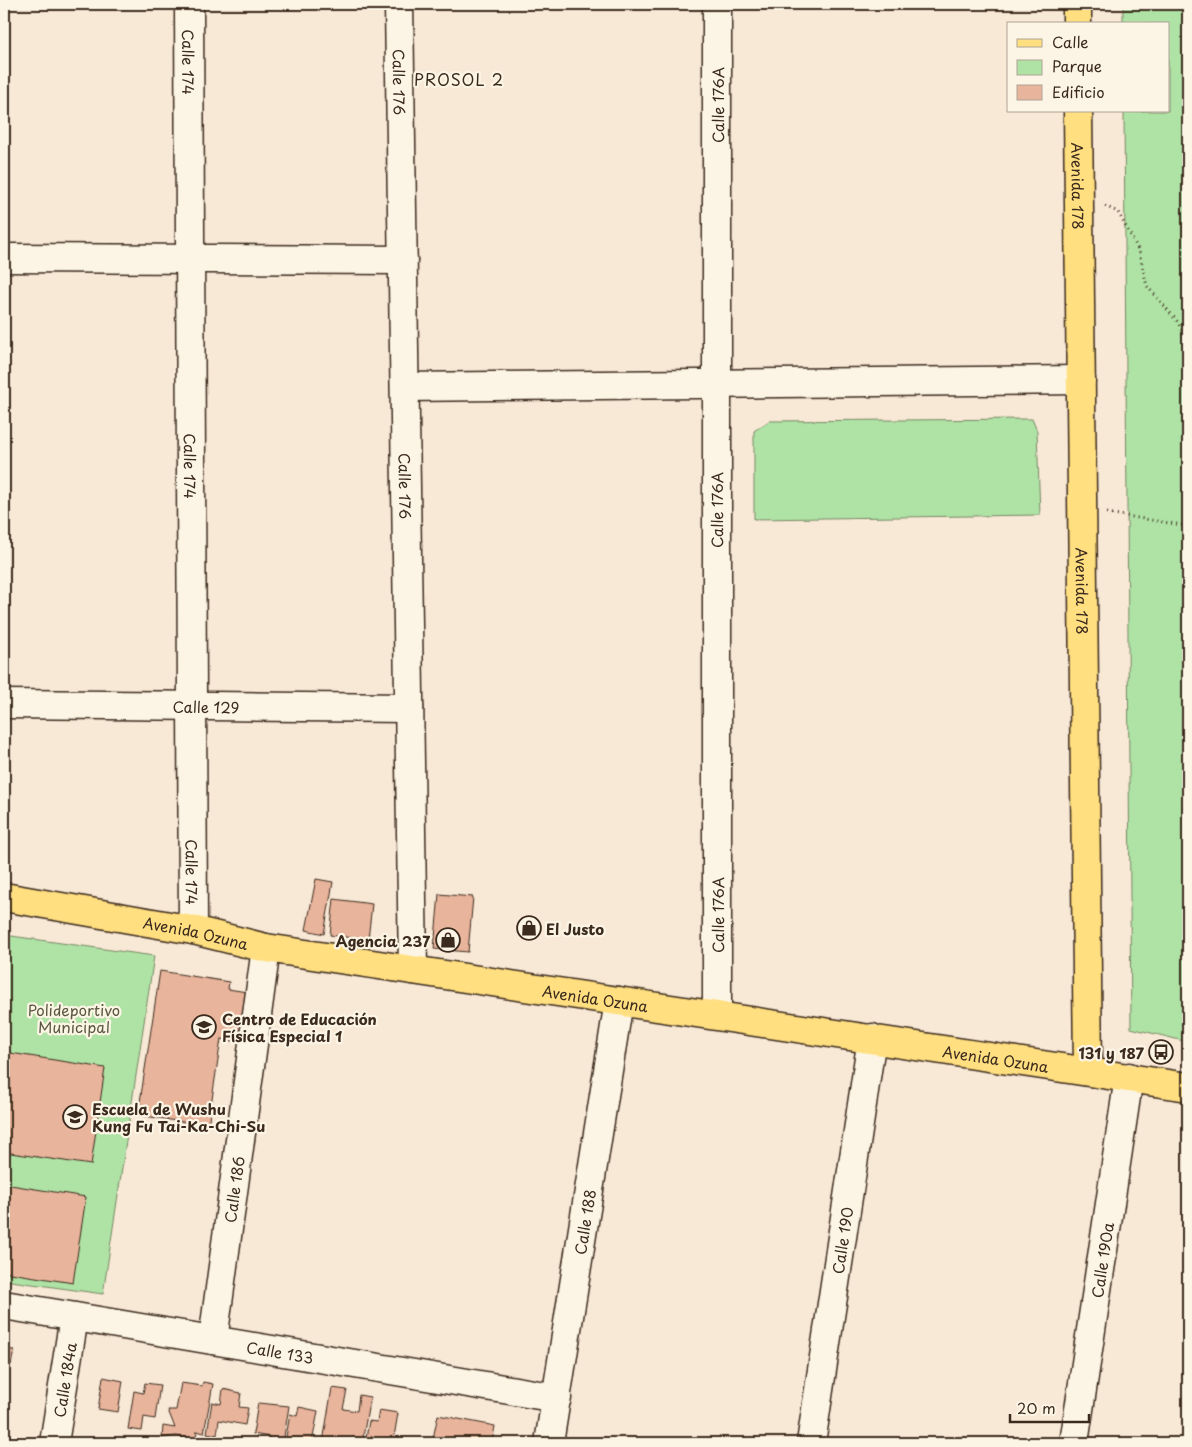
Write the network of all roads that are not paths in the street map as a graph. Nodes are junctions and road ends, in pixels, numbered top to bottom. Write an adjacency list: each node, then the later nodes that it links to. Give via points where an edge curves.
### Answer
1 (188, 4): 8 (street, Calle 174)
2 (399, 4): 9 (street, Calle 176)
3 (717, 4): 11 (street, Calle 176A)
4 (1077, 4): 5 (main road)
5 (1077, 22)
6 (1078, 112): 10 (main road, Avenida 178)
7 (4, 258): 8 (street)
8 (190, 259): 9 (street); 14 (street, Calle 174)
9 (403, 260): 12 (street, Calle 176)
10 (1081, 380): 11 (street); 23 (main road, Avenida 178)
11 (716, 383): 12 (street); 21 (street, Calle 176A)
12 (405, 387): 15 (street, Calle 176)
13 (4, 704): 14 (street, Calle 129)
14 (192, 707): 15 (street, Calle 129); 17 (street, Calle 174)
15 (410, 708): 19 (street, Calle 176)
16 (4, 897): 17 (main road, Avenida Ozuna)
17 (193, 930): 18 (main road, Avenida Ozuna)
18 (266, 948): 19 (main road, Avenida Ozuna); 28 (street, Calle 186)
19 (413, 970): 20 (main road, Avenida Ozuna)
20 (619, 1001): 21 (main road, Avenida Ozuna); 29 (street, Calle 188)
21 (717, 1015): 22 (main road, Avenida Ozuna)
22 (872, 1038): 23 (main road, Avenida Ozuna); 32 (street, Calle 190)
23 (1088, 1071): 24 (main road, Avenida Ozuna)
24 (1128, 1077): 25 (main road, Avenida Ozuna); 33 (street, Calle 190a)
25 (1188, 1087)
26 (4, 1305): 27 (street, Calle 133)
27 (74, 1317): 28 (street, Calle 133); 30 (street, Calle 184a)
28 (213, 1340): 29 (street, Calle 133)
29 (557, 1398): 31 (street, Calle 188)
30 (54, 1443)
31 (549, 1443)
32 (811, 1443)
33 (1074, 1443)

